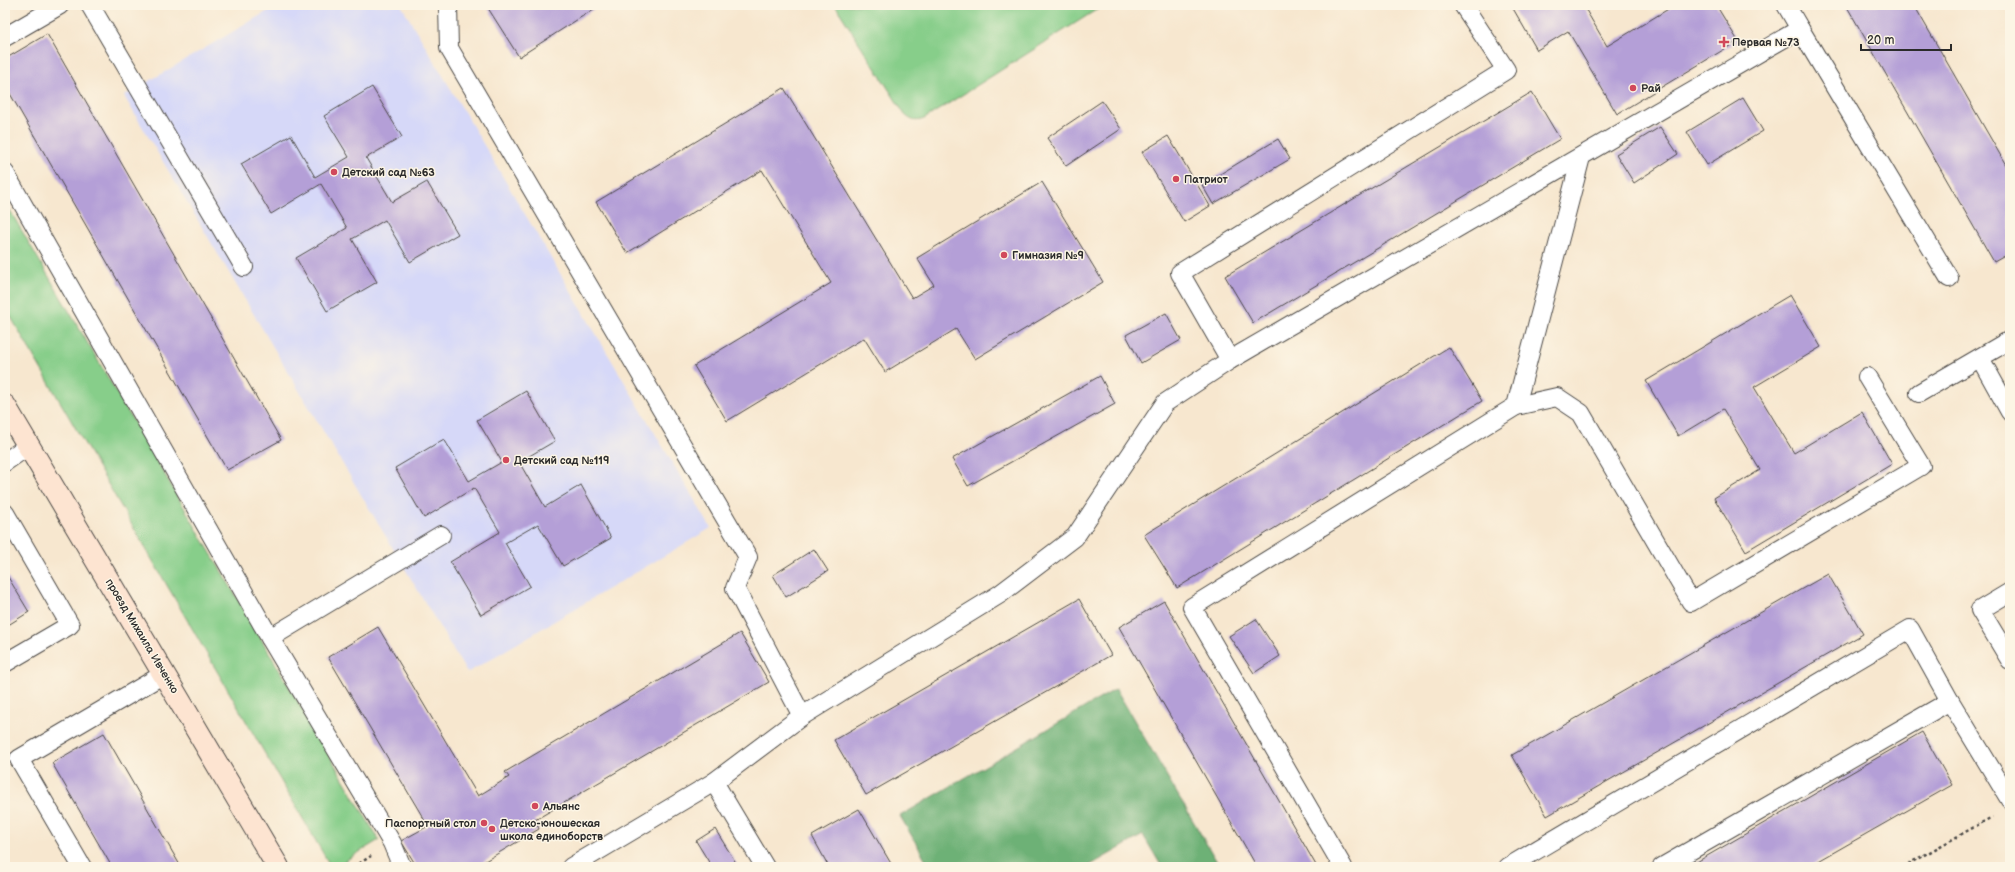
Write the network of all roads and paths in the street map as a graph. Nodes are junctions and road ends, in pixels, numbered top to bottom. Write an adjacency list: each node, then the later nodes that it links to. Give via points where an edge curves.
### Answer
1 (60, 5): 7 (lane)
2 (90, 5): 10 (lane)
3 (448, 5): 30 (lane, via 449,48 748,557 735,588)
4 (1463, 5): 14 (lane, via 1506,70 1180,273)
5 (1786, 5): 6 (lane)
6 (1800, 29): 8 (lane); 11 (lane)
7 (5, 37)
8 (1581, 157): 14 (lane); 18 (lane)
9 (5, 174): 25 (lane)
10 (244, 267)
11 (1949, 278)
12 (2010, 340): 13 (lane)
13 (1980, 358): 16 (lane); 19 (lane)
14 (1230, 360): 30 (lane, via 1165,403 1075,537 1000,594)
15 (1867, 377): 18 (lane, via 1921,466 1691,602 1581,413 1557,397)
16 (1919, 393)
17 (5, 406): 20 (street, проезд Михаила Ивченко)
18 (1516, 406): 40 (lane, via 1192,607)
19 (2010, 412)
20 (28, 446): 21 (lane); 28 (street, проезд Михаила Ивченко)
21 (5, 462)
22 (5, 513): 27 (lane, via 70,625)
23 (440, 535): 25 (lane)
24 (2010, 592): 26 (lane, via 1980,610)
25 (270, 638): 38 (lane, via 392,843)
26 (2010, 660)
27 (5, 663)
28 (164, 674): 36 (lane, via 19,760); 37 (street, проезд Михаила Ивченко)
29 (1950, 701): 32 (lane); 34 (lane, via 1910,629); 42 (lane)
30 (802, 716): 31 (lane)
31 (714, 782): 35 (lane); 39 (lane)
32 (2010, 800)
33 (1997, 815): 43 (path)
34 (1526, 862): 41 (lane)
35 (577, 865)
36 (82, 867)
37 (278, 867)
38 (402, 867)
39 (765, 867)
40 (1343, 867)
41 (1508, 867)
42 (1662, 867)
43 (1903, 867)

